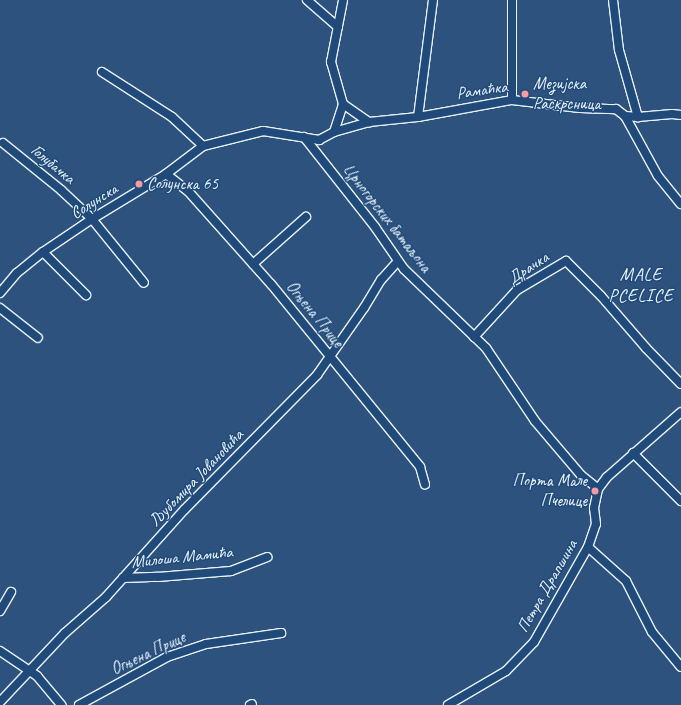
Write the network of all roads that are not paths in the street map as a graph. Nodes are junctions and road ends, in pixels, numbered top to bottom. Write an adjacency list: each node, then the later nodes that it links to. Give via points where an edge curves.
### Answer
1 (307, 0): 6 (street)
2 (343, 0): 6 (street)
3 (433, 0): 12 (street)
4 (512, 0): 8 (street)
5 (613, 0): 13 (street, via 619,50)
6 (338, 27): 9 (street, via 331,62)
7 (102, 72): 18 (street, via 172,118)
8 (512, 100): 11 (street, Рамаћка, via 580,108 616,109); 12 (street, Рамаћка)
9 (342, 104): 14 (street); 15 (street)
10 (681, 115): 13 (street)
11 (625, 116): 13 (street, Рамаћка); 20 (street, via 658,176)
12 (418, 117): 14 (street, Рамаћка)
13 (638, 118)
14 (369, 122): 15 (street, Рамаћка)
15 (334, 132): 16 (street, via 319,140)
16 (304, 137): 18 (street, Солунска, via 263,131); 24 (street, Црногорских батаљона, via 375,227)
17 (3, 143): 22 (street, Голубачка)
18 (203, 146): 19 (street, Солунска)
19 (166, 174): 22 (street, Солунска); 25 (street, Огњена Прице, via 188,191)
20 (681, 204)
21 (306, 217): 25 (street)
22 (92, 219): 23 (street, Солунска); 26 (street, Голубачка)
23 (43, 252): 27 (street, Солунска, via 17,273); 28 (street)
24 (398, 261): 30 (street, Црногорских батаљона); 32 (street, Љубомира Јовановића, via 381,280)
25 (253, 264): 32 (street, Огњена Прице)
26 (144, 283)
27 (0, 293)
28 (86, 295)
29 (0, 308): 31 (street)
30 (474, 337): 33 (street, Драчка, via 517,290 566,261); 37 (street, Црногорских батаљона, via 486,348 534,422)
31 (38, 338)
32 (330, 357): 36 (street, Огњена Прице, via 420,467); 41 (street, Љубомира Јовановића, via 317,375 185,509)
33 (681, 384)
34 (681, 412): 35 (street)
35 (632, 454): 37 (street); 38 (street)
36 (425, 484)
37 (598, 489): 39 (street, Петра Драпшина, via 594,508 596,524)
38 (681, 501)
39 (588, 547): 46 (street, via 626,581 652,632); 49 (street, Петра Драпшина, via 534,642 506,671)
40 (267, 558): 41 (street, Милоша Мамића, via 231,571)
41 (123, 578): 47 (street, Љубомира Јовановића)
42 (12, 592): 43 (street)
43 (0, 611)
44 (281, 633): 51 (street, Огњена Прице, via 206,644 167,657)
45 (0, 651): 47 (street)
46 (681, 667)
47 (29, 669): 48 (street, Љубомира Јовановића); 50 (street, via 42,680)
48 (0, 702)
49 (451, 704)
50 (60, 705)
51 (79, 705)

